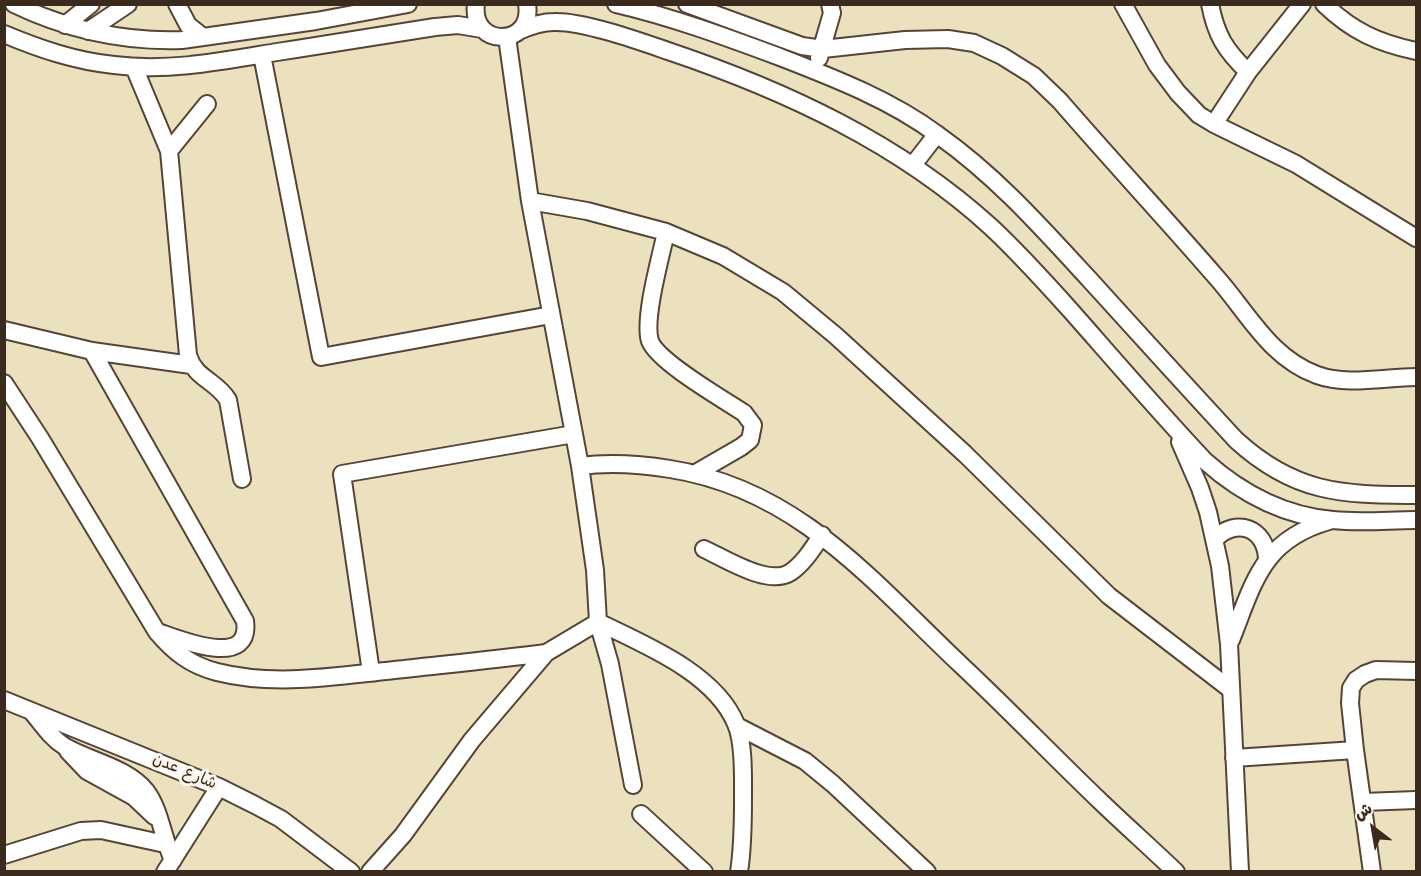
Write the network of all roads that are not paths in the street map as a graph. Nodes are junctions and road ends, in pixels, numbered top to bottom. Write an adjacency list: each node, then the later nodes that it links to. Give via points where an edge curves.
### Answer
1 (14, 4): 16 (street)
2 (91, 4): 16 (street)
3 (128, 4): 18 (street)
4 (177, 4): 21 (street, via 188,25)
5 (408, 4): 15 (street)
6 (476, 4): 17 (street, via 476,17)
7 (527, 4): 20 (street, via 527,20)
8 (616, 4): 26 (street, via 696,26)
9 (687, 4): 22 (street, via 784,41)
10 (830, 4): 22 (street, via 832,13)
11 (1123, 4): 29 (street, via 1157,65 1178,93)
12 (1209, 4): 27 (street, via 1224,47)
13 (1302, 4): 27 (street)
14 (1324, 4): 23 (street, via 1360,33)
15 (314, 13): 21 (street)
16 (65, 25): 18 (street)
17 (482, 29): 20 (street, via 494,36); 24 (street, via 435,27)
18 (88, 31): 21 (street, via 137,40)
19 (4, 34): 25 (street, via 65,56)
20 (513, 34): 32 (street, via 542,23 571,23 685,57 820,112); 33 (street)
21 (202, 37)
22 (823, 49): 26 (street); 40 (street, via 948,39 974,43 1002,56 1034,76 1060,101 1219,280 1268,343 1290,362 1338,380)
23 (1416, 51)
24 (262, 55): 25 (street, via 184,67); 36 (street, via 321,357)
25 (134, 67): 31 (street)
26 (815, 70): 30 (street, via 854,87)
27 (1248, 72): 29 (street)
28 (207, 104): 31 (street)
29 (1214, 124): 35 (street, via 1296,164)
30 (937, 134): 32 (street); 47 (street, via 1020,204 1236,440 1263,462 1294,479 1325,489)
31 (169, 151): 39 (street)
32 (913, 165): 42 (street, via 964,203 1016,251)
33 (530, 201): 34 (street); 36 (street)
34 (666, 232): 45 (street, via 651,306 650,341 663,357 744,413 753,425 750,440); 60 (street, via 723,256 783,292 965,454 1109,596)
35 (1416, 238)
36 (551, 315): 43 (street)
37 (4, 330): 38 (street)
38 (92, 351): 39 (street); 55 (street, via 246,626 239,642 212,649)
39 (191, 365): 46 (street, via 222,390 228,400)
40 (1416, 377)
41 (4, 383): 55 (street)
42 (1168, 420): 48 (street, via 1205,461 1249,494 1281,509); 51 (street, via 1200,488)
43 (574, 434): 44 (street); 59 (street, via 342,474)
44 (580, 466): 45 (street, via 633,464); 54 (street)
45 (696, 473): 50 (street, via 740,487 782,508)
46 (242, 479)
47 (1416, 495)
48 (1332, 520): 49 (street); 53 (street, via 1304,530)
49 (1416, 520)
50 (822, 535): 52 (street, via 792,571 773,578); 79 (street, via 874,580)
51 (1215, 539): 53 (street, via 1232,528 1251,530 1262,539); 56 (street)
52 (704, 549)
53 (1267, 559): 56 (street)
54 (598, 622): 57 (street); 63 (street, via 692,673 718,695); 66 (street)
55 (157, 632): 59 (street, via 185,659 215,672 246,678 276,680)
56 (1229, 644): 60 (street)
57 (546, 653): 59 (street); 75 (street, via 472,740 403,835)
58 (1416, 671): 64 (street, via 1376,670 1356,680 1350,703)
59 (371, 672)
60 (1230, 689): 65 (street)
61 (4, 700): 62 (street, شارع عدن)
62 (30, 710): 67 (street, شارع عدن); 71 (street, via 63,746 141,785 148,794)
63 (737, 726): 77 (street, via 743,770); 78 (street, via 805,761)
64 (1355, 750): 65 (street); 69 (street)
65 (1234, 758): 80 (street)
66 (633, 785)
67 (219, 787): 73 (street); 74 (street, شارع عدن, via 281,819)
68 (1416, 800): 69 (street)
69 (1363, 802): 81 (street)
70 (641, 814): 76 (street)
71 (165, 844): 72 (street, via 101,830 81,831); 73 (street)
72 (4, 855)
73 (169, 866)
74 (351, 872)
75 (370, 872)
76 (704, 872)
77 (740, 872)
78 (927, 872)
79 (1176, 872)
80 (1240, 872)
81 (1372, 872)

